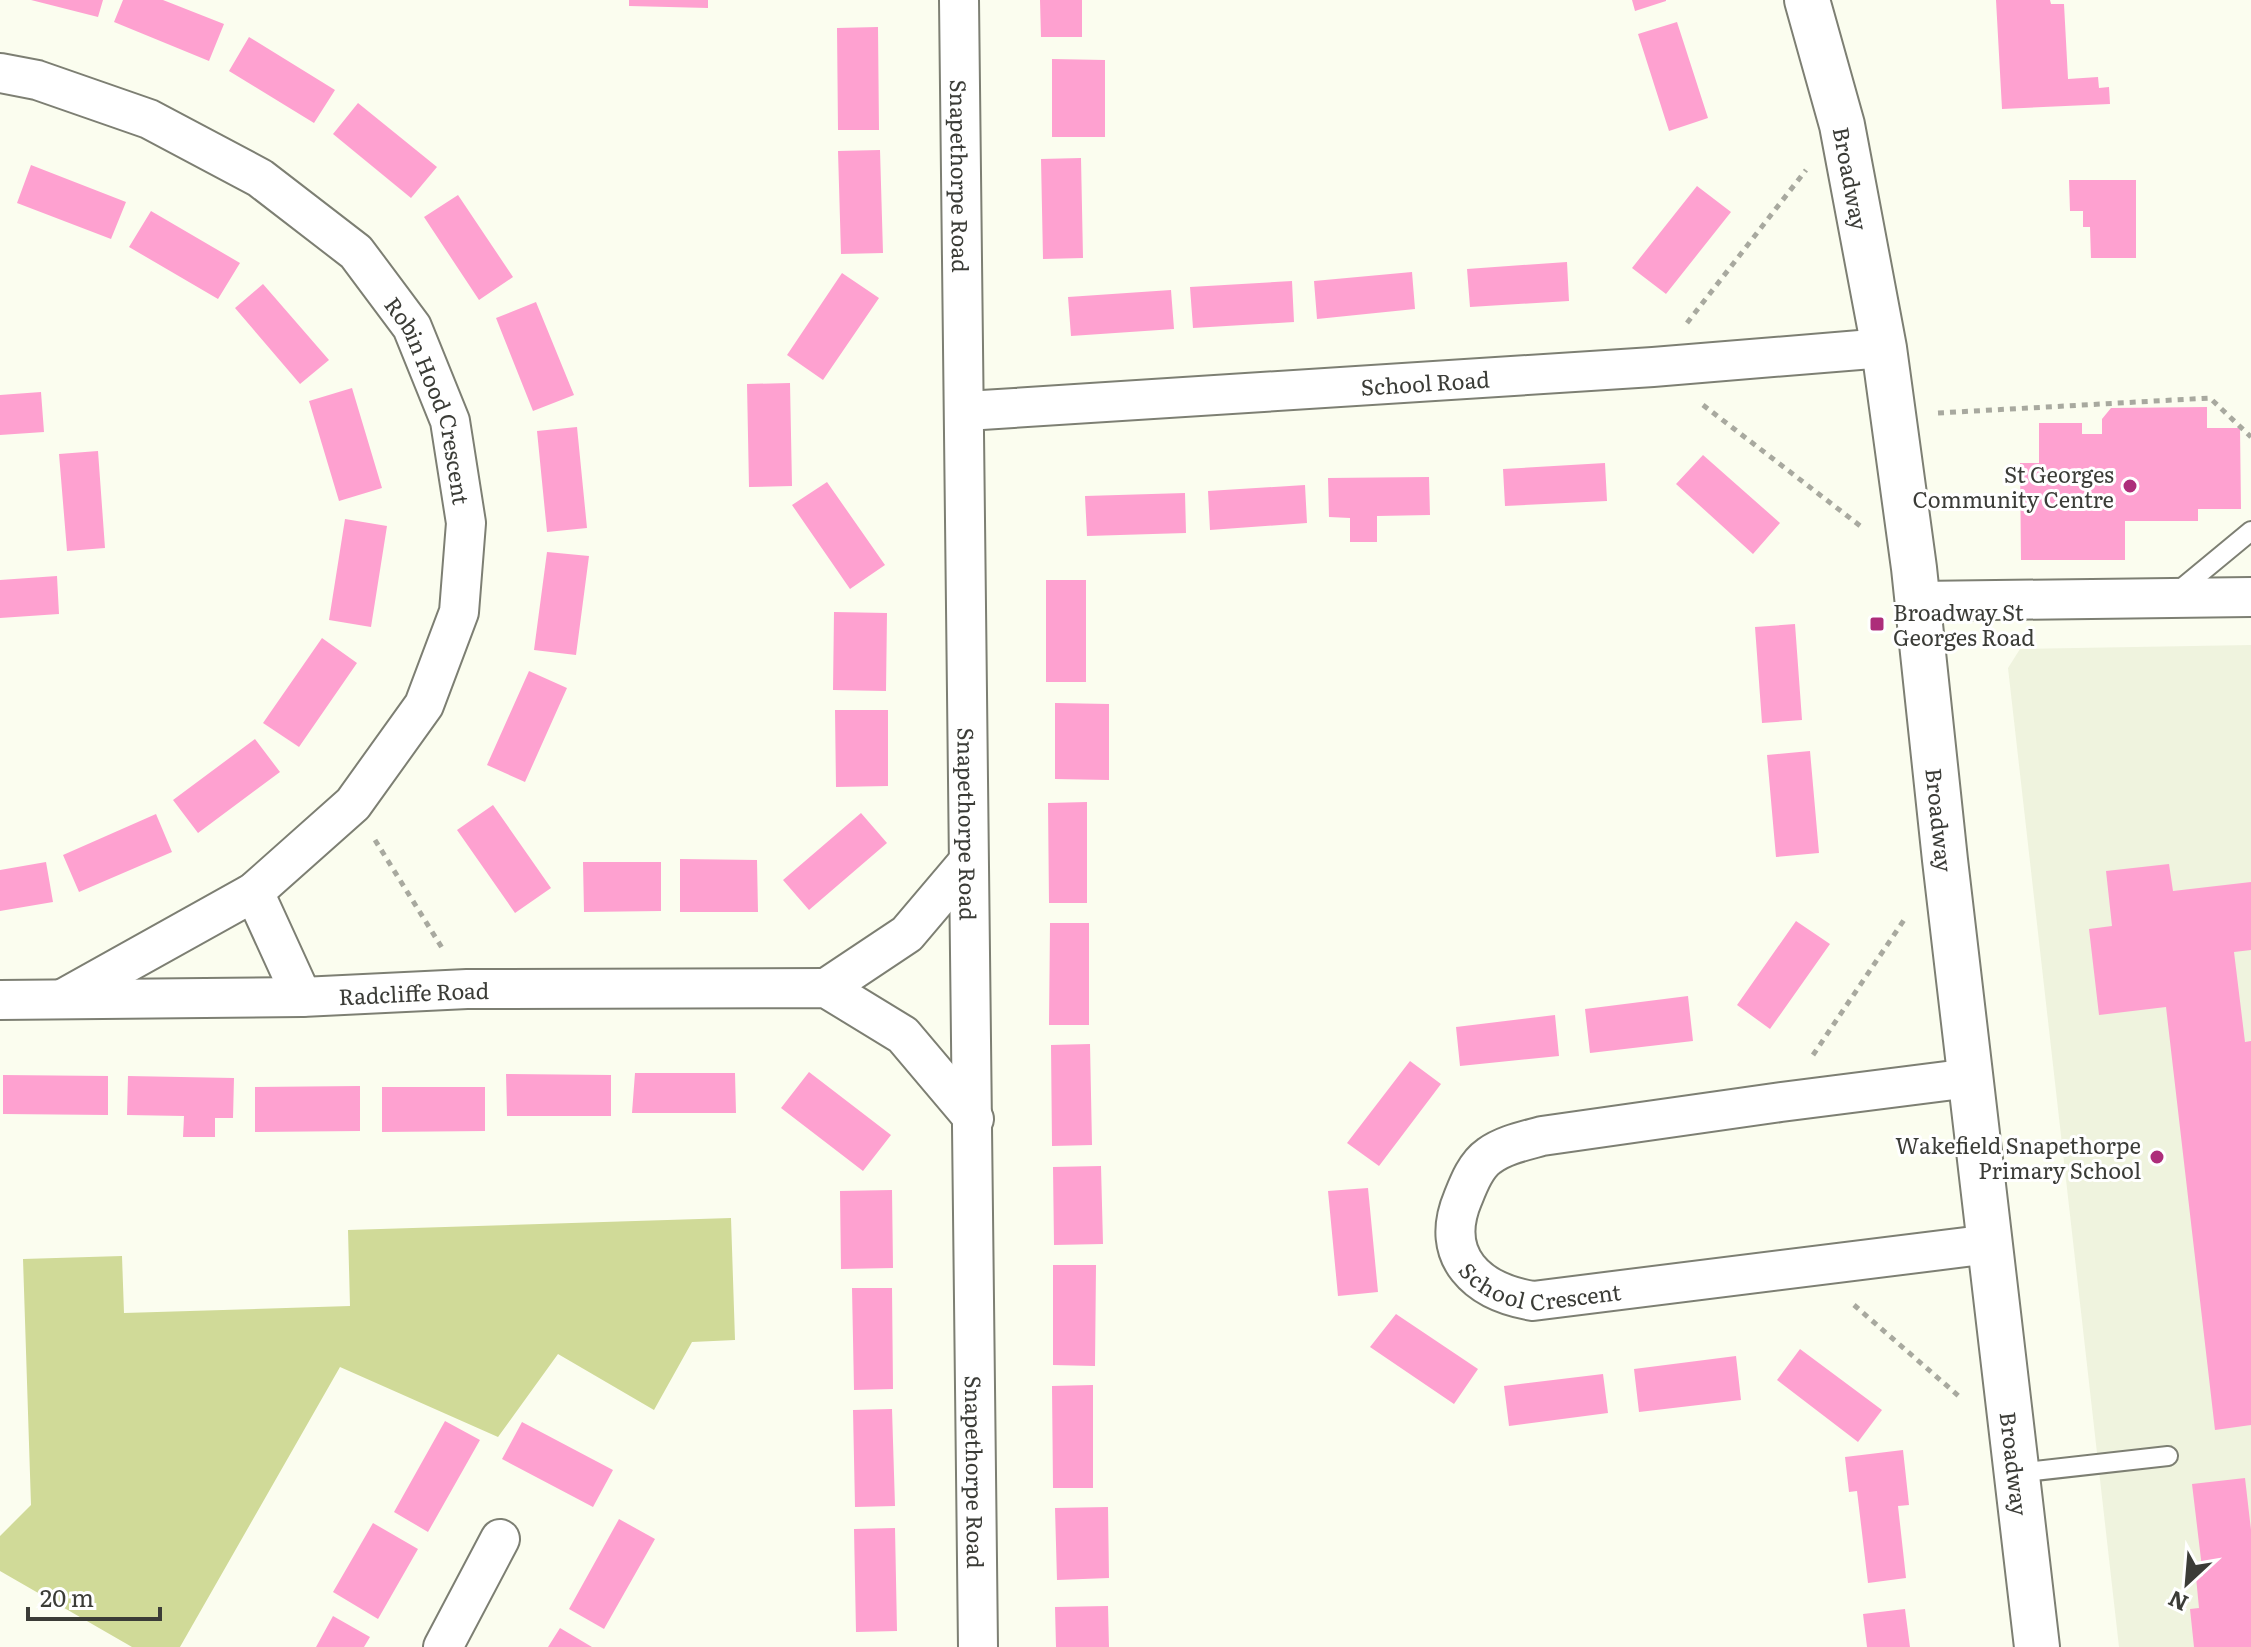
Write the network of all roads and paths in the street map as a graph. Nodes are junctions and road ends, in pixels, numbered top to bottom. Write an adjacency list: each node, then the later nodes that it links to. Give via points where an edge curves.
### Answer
1 (959, 0): 5 (street, Snapethorpe Road)
2 (1807, 0): 4 (street, Broadway, via 1842,125)
3 (0, 73): 12 (street, Robin Hood Crescent, via 37,80 149,119 260,178 356,252 412,327 450,421 466,523 459,612 424,705)
4 (1884, 348): 5 (street, School Road); 6 (street, Broadway)
5 (966, 411): 14 (street, Snapethorpe Road)
6 (1893, 415): 7 (path, via 2210,398); 11 (street, Broadway)
7 (2251, 437)
8 (2251, 531): 9 (lane)
9 (2172, 597): 10 (street); 11 (street)
10 (2251, 597)
11 (1918, 601): 13 (street, Broadway)
12 (353, 804): 15 (street, Robin Hood Crescent); 17 (path)
13 (1945, 860): 21 (street, Broadway); 22 (path)
14 (968, 862): 16 (street, via 907,934); 23 (street, Snapethorpe Road)
15 (254, 892): 18 (street); 19 (street, Robin Hood Crescent)
16 (826, 988): 17 (street, Radcliffe Road); 23 (street, via 903,1035)
17 (467, 989): 18 (street, Radcliffe Road)
18 (302, 997): 19 (street, Radcliffe Road)
19 (64, 998): 20 (street, Radcliffe Road)
20 (0, 1000)
21 (1970, 1078): 22 (street, School Crescent); 24 (street, Broadway)
22 (1781, 1102): 25 (street, School Crescent, via 1513,1144 1488,1156 1470,1180 1454,1228 1461,1261 1483,1284 1507,1297 1533,1301)
23 (974, 1119): 30 (street, Snapethorpe Road)
24 (1990, 1244): 25 (street, School Crescent); 27 (street, Broadway)
25 (1809, 1266): 27 (path)
26 (2168, 1456): 27 (lane)
27 (2015, 1458): 31 (street, Broadway)
28 (500, 1539): 29 (street)
29 (443, 1647)
30 (978, 1647)
31 (2037, 1647)

